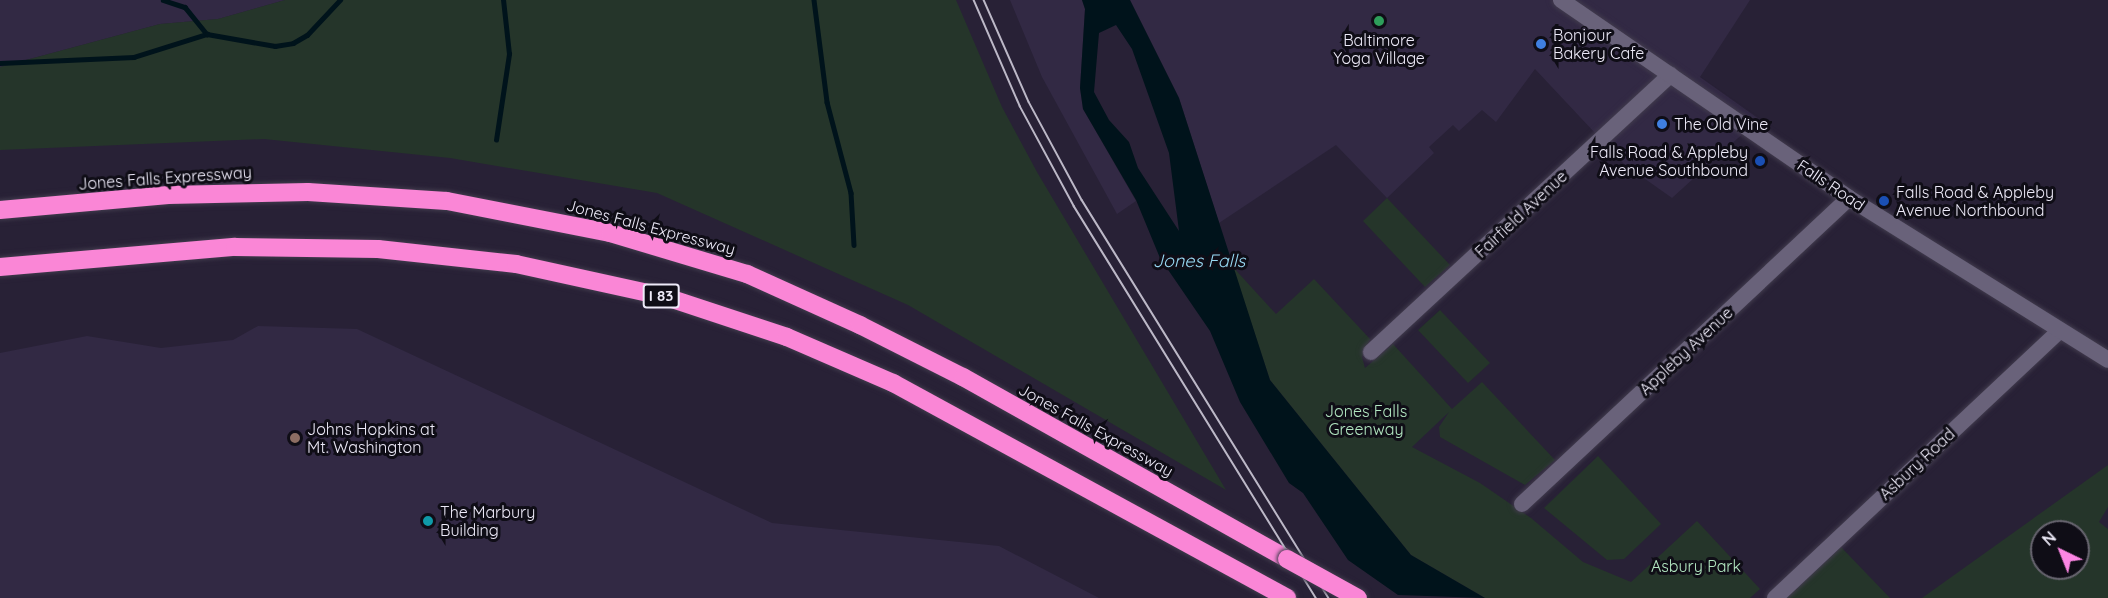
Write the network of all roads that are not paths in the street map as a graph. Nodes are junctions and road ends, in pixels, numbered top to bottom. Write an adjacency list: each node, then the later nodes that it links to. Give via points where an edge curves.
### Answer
1 (1561, 0): 2 (street, Falls Road)
2 (1670, 75): 3 (street, Falls Road); 7 (street, Fairfield Avenue)
3 (1849, 198): 6 (street, Falls Road); 9 (street, Appleby Avenue)
4 (0, 210): 11 (highway, Jones Falls Expressway, bridge, via 168,195 308,192 447,201 610,233 747,274 860,325 963,377)
5 (0, 267): 10 (highway, I 83, via 235,247 378,249 516,264 655,294 787,337 893,383)
6 (2059, 331): 8 (street, Falls Road); 12 (street, Asbury Road)
7 (1371, 352)
8 (2108, 360)
9 (1522, 504)
10 (1287, 598)
11 (1358, 598)
12 (1776, 598)

